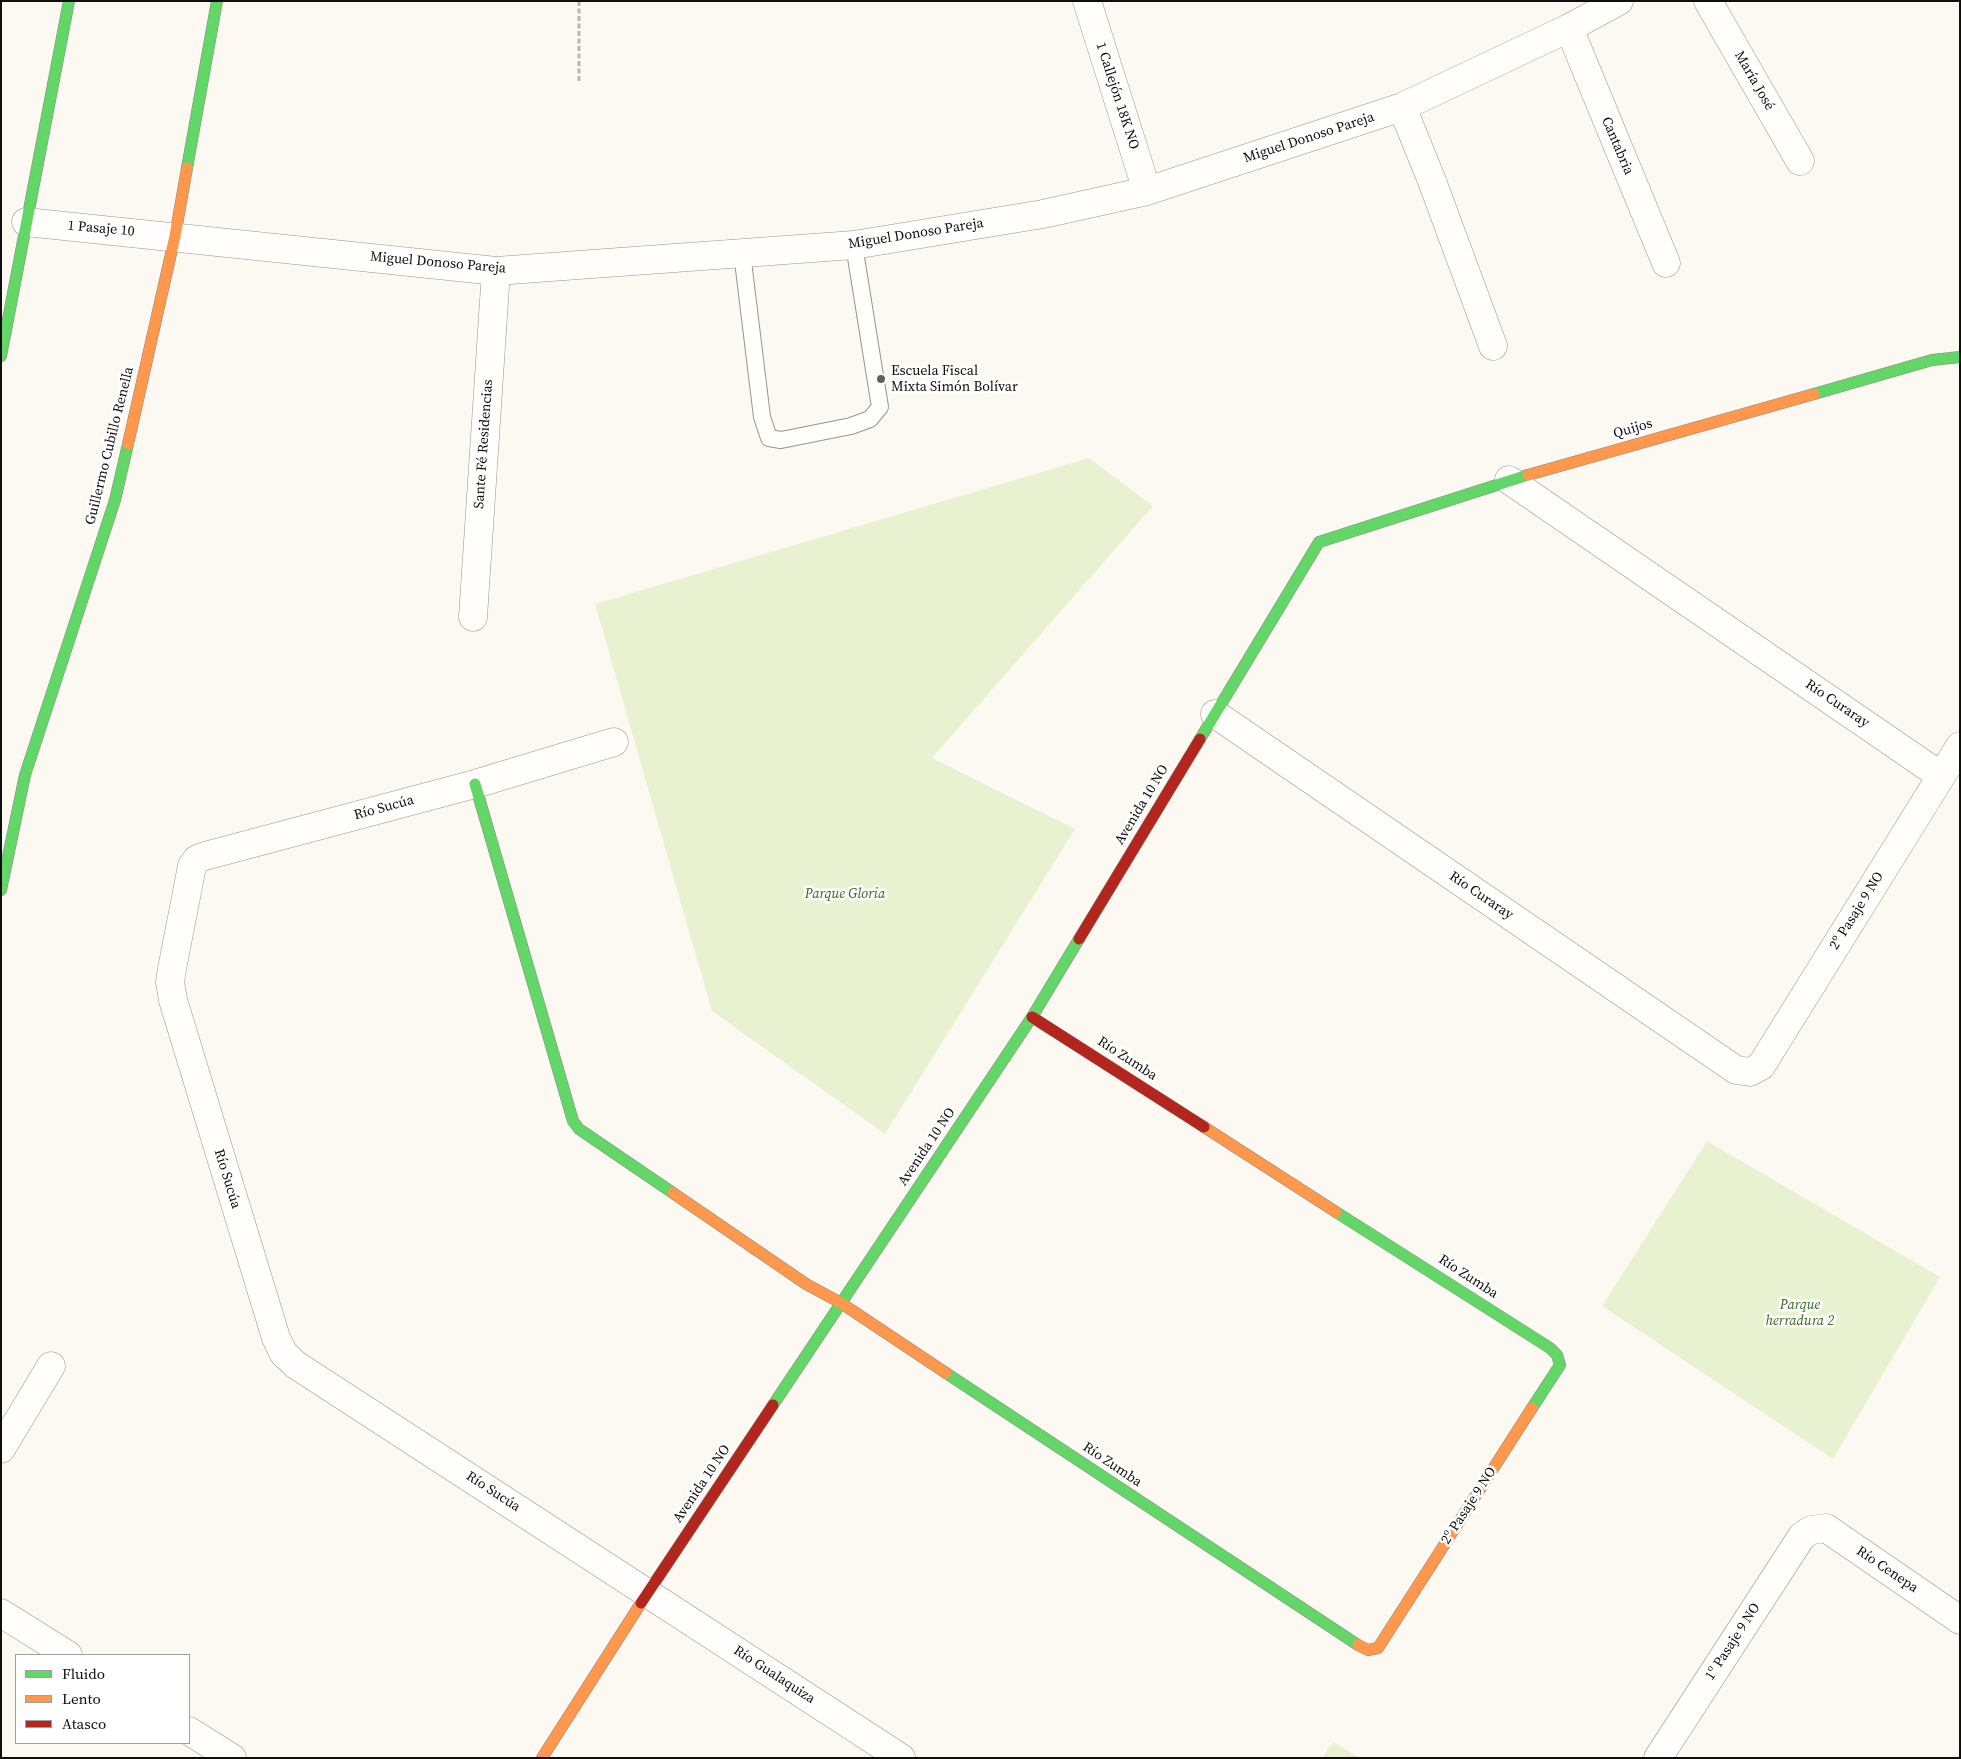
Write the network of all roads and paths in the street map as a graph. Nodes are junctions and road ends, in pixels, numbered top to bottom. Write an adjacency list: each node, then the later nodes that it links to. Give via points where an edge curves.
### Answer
1 (69, 1): 12 (street)
2 (217, 1): 13 (street, Guillermo Cubillo Renella)
3 (579, 1): 8 (path)
4 (1087, 1): 11 (street, 1 Callejón 18K NO)
5 (1619, 1): 7 (street, Miguel Donoso Pareja)
6 (1708, 1): 10 (street, María José)
7 (1569, 28): 9 (street, Miguel Donoso Pareja); 16 (street, Cantabria)
8 (579, 82)
9 (1402, 107): 11 (street, Miguel Donoso Pareja); 18 (street)
10 (1800, 161)
11 (1147, 190): 14 (street, Miguel Donoso Pareja, via 1042,214)
12 (26, 222): 13 (street, 1 Pasaje 10); 19 (street)
13 (175, 236): 17 (street, Miguel Donoso Pareja); 29 (street, Guillermo Cubillo Renella, via 115,500 25,775)
14 (854, 245): 15 (street, Miguel Donoso Pareja); 15 (lane, via 880,407 870,418 851,426 781,440 769,438 762,417)
15 (742, 253): 17 (street, Miguel Donoso Pareja)
16 (1666, 263)
17 (496, 270): 23 (street, Sante Fé Residencias)
18 (1493, 346)
19 (1, 356)
20 (1960, 357): 21 (street, Quijos, via 1932,360)
21 (1510, 480): 22 (street, Quijos); 27 (street, Río Curaray)
22 (1319, 542): 24 (street, Avenida 10 NO)
23 (473, 617)
24 (1215, 714): 30 (street, Avenida 10 NO); 31 (street, Río Curaray, via 1736,1070)
25 (614, 742): 28 (street, Río Sucúa)
26 (1960, 746): 27 (street, 2º Pasaje 9 NO)
27 (1941, 776): 31 (street, 2º Pasaje 9 NO, via 1761,1066)
28 (475, 784): 32 (street, via 578,1129 806,1284); 37 (street, Río Sucúa, via 197,859 192,866 172,969 173,1000 276,1338 284,1354 296,1365)
29 (1, 890)
30 (1032, 1016): 32 (street, Avenida 10 NO); 33 (street, Río Zumba)
31 (1750, 1072)
32 (840, 1303): 37 (street, Avenida 10 NO); 40 (street, Río Zumba)
33 (1557, 1355): 40 (street, 2º Pasaje 9 NO, via 1560,1365 1378,1648)
34 (50, 1366): 35 (street)
35 (1, 1449)
36 (1811, 1530): 39 (street, Río Cenepa, via 1826,1528); 46 (street, 1º Pasaje 9 NO, via 1802,1536)
37 (648, 1592): 44 (street, Avenida 10 NO); 45 (street, Río Gualaquiza)
38 (1, 1613): 41 (street)
39 (1960, 1620)
40 (1368, 1650)
41 (66, 1654)
42 (190, 1732): 43 (street)
43 (232, 1758)
44 (542, 1758)
45 (901, 1758)
46 (1658, 1758)

